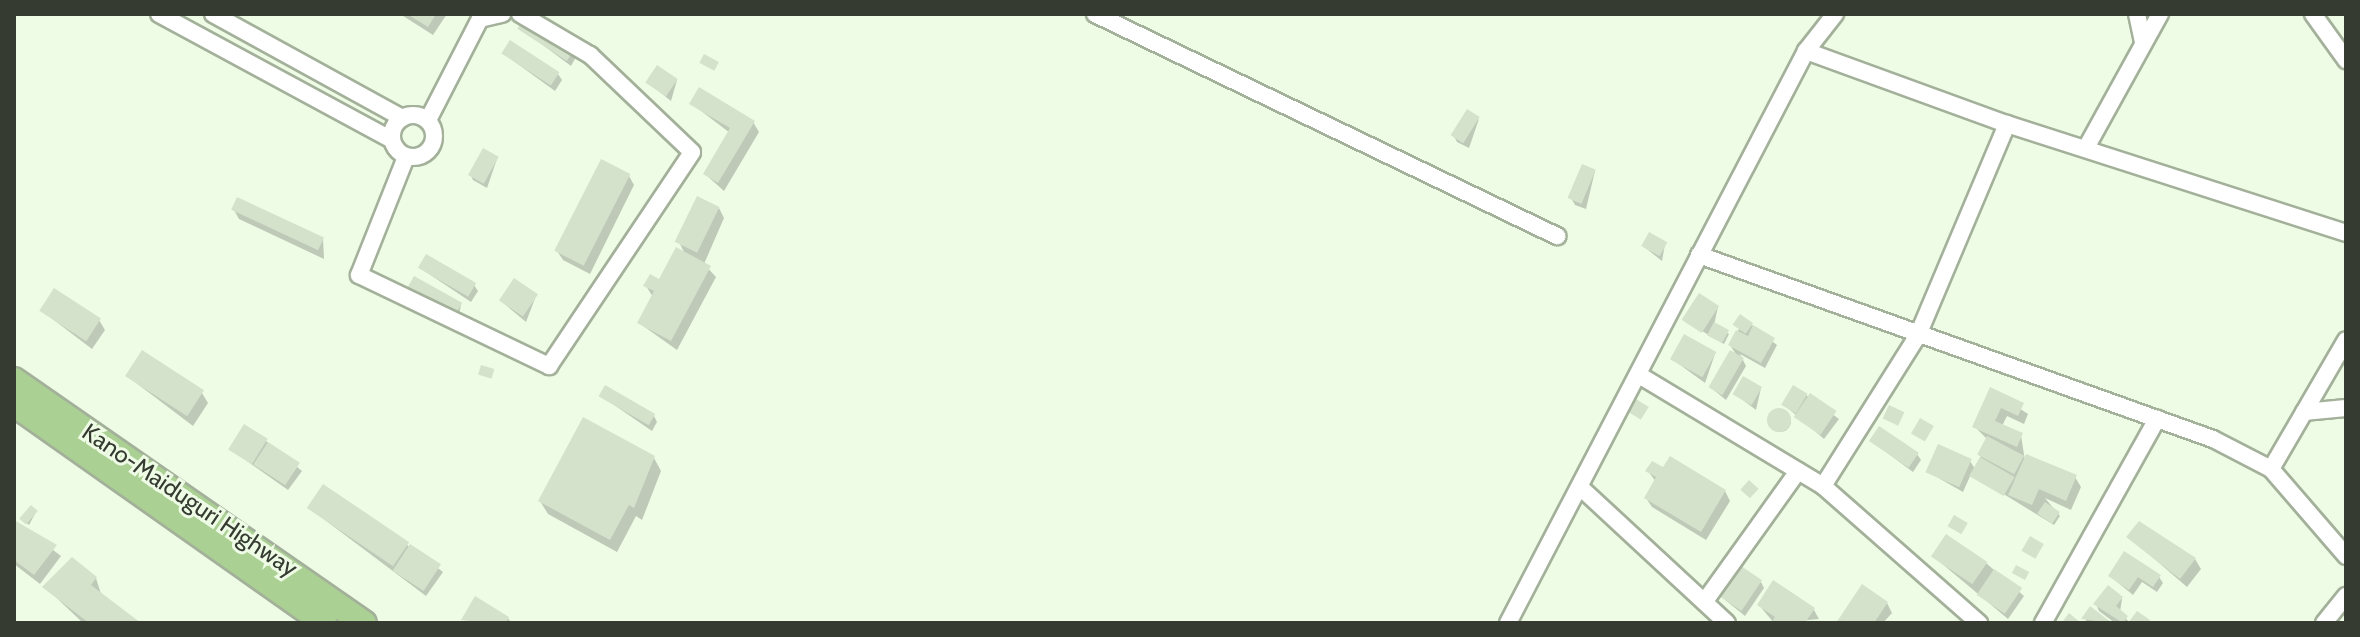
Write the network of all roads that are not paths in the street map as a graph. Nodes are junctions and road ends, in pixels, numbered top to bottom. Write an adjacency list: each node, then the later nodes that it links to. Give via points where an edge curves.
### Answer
1 (159, 14): 17 (street)
2 (213, 14): 14 (street)
3 (502, 14): 15 (street, via 480,19)
4 (520, 14): 19 (street, via 590,55 692,152 549,366 359,275)
5 (1095, 14): 21 (street)
6 (1835, 14): 12 (street)
7 (2137, 14): 11 (street)
8 (2160, 14): 11 (street)
9 (2170, 14): 11 (street)
10 (2313, 14): 13 (street)
11 (2143, 42): 18 (street)
12 (1806, 51): 16 (street); 22 (street)
13 (2346, 60)
14 (402, 118): 15 (street); 17 (street)
15 (428, 120): 19 (street, via 432,147)
16 (2007, 124): 18 (street); 23 (street)
17 (392, 140): 19 (street)
18 (2086, 148): 20 (street)
19 (406, 157)
20 (2346, 233)
21 (1557, 236)
22 (1699, 255): 23 (street); 25 (street)
23 (1918, 335): 30 (street); 33 (street)
24 (2346, 340): 29 (street)
25 (1639, 375): 32 (street); 34 (street)
26 (14, 380): 40 (highway, Kano-Maiduguri Highway)
27 (14, 404): 39 (highway, Kano-Maiduguri Highway)
28 (2346, 408): 29 (street)
29 (2304, 412): 31 (street)
30 (2157, 419): 31 (street); 43 (street)
31 (2271, 469): 35 (street)
32 (1798, 471): 33 (street); 37 (street)
33 (1823, 486): 42 (street)
34 (1580, 487): 37 (street); 38 (street)
35 (2346, 556)
36 (2346, 596): 44 (street)
37 (1705, 601): 41 (street)
38 (1513, 621)
39 (324, 623)
40 (364, 623)
41 (1727, 623)
42 (1979, 623)
43 (2043, 623)
44 (2324, 623)

